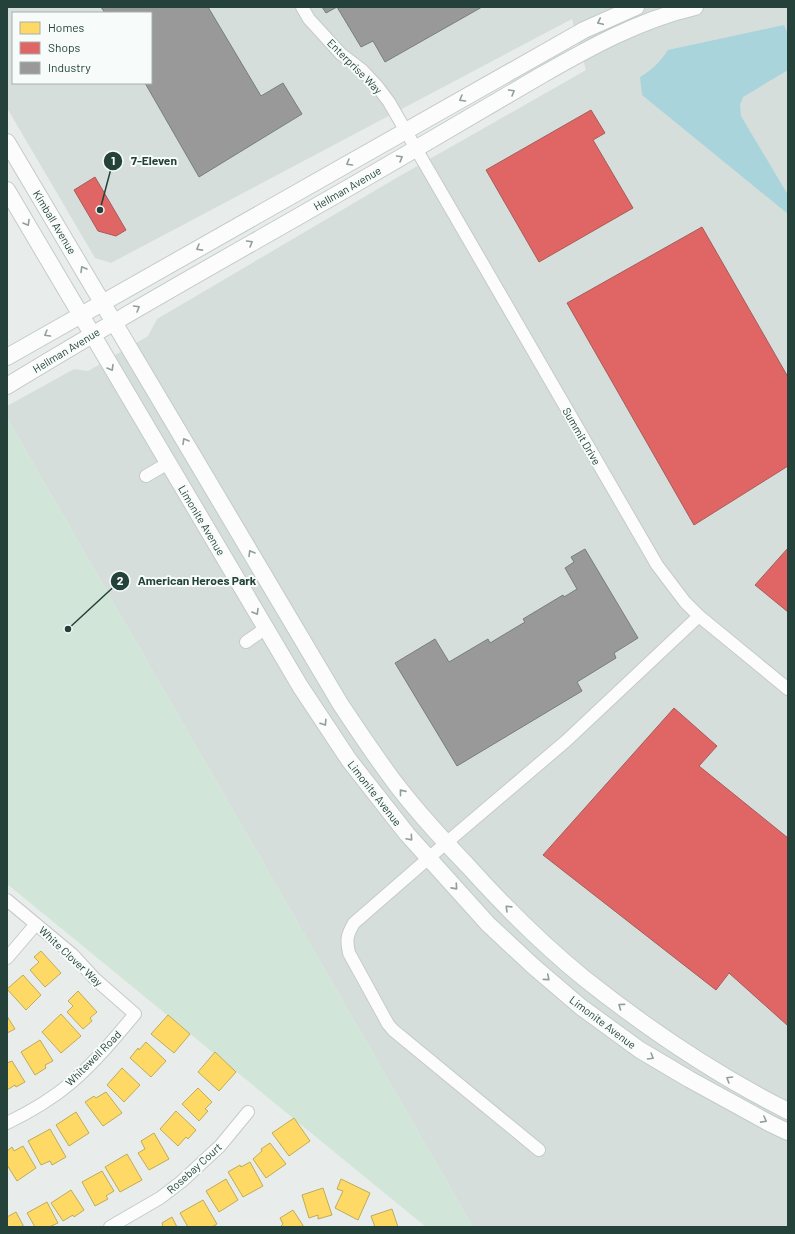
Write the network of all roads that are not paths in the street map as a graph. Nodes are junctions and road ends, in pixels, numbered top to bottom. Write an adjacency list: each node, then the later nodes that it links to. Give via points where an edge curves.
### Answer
1 (302, 7): 4 (street, Enterprise Way, via 309,19 341,54 377,86)
2 (636, 7): 4 (main road, Hellman Avenue, one-way to 4, via 584,30)
3 (695, 7): 6 (main road, Hellman Avenue, one-way to 3, via 593,46 667,14)
4 (406, 131): 6 (street, Enterprise Way); 8 (main road, Hellman Avenue, one-way to 8)
5 (7, 142): 8 (main road, Kimball Avenue, one-way to 5)
6 (416, 149): 10 (main road, Hellman Avenue, one-way to 6); 16 (street, Summit Drive, via 657,565)
7 (7, 190): 9 (main road, one-way to 9)
8 (103, 302): 9 (main road, Hellman Avenue); 10 (main road, Limonite Avenue)
9 (80, 315): 11 (main road); 12 (main road, Hellman Avenue, one-way to 12)
10 (114, 321): 11 (main road, Hellman Avenue); 19 (main road, Limonite Avenue, one-way to 10)
11 (91, 334): 13 (main road, Hellman Avenue); 14 (main road, Limonite Avenue, one-way to 14)
12 (7, 357)
13 (7, 386)
14 (168, 463): 15 (street); 17 (main road, Limonite Avenue, one-way to 17)
15 (146, 476)
16 (699, 616): 20 (street, Summit Drive); 21 (street, via 566,741)
17 (266, 628): 18 (street); 19 (main road, via 298,659 305,662); 22 (main road, Limonite Avenue, one-way to 22, via 348,760)
18 (246, 642)
19 (314, 659): 21 (main road, Limonite Avenue, one-way to 19, via 370,749)
20 (788, 690)
21 (446, 843): 22 (street); 27 (main road, Limonite Avenue, one-way to 21, via 688,1052 624,1009 584,978 496,898)
22 (428, 858): 30 (main road, Limonite Avenue, one-way to 30, via 488,924 581,1007 640,1050 689,1080); 31 (street, via 354,924 348,934 349,953 393,1030)
23 (7, 900): 24 (street, White Clover Way)
24 (36, 924): 25 (street); 26 (street, White Clover Way)
25 (7, 958)
26 (135, 1014): 29 (street, Whitewell Road, via 72,1082 26,1114)
27 (788, 1111)
28 (248, 1112): 32 (street, Rosebay Court, via 220,1146 181,1182 160,1198)
29 (7, 1123)
30 (788, 1132)
31 (539, 1150)
32 (110, 1227)

